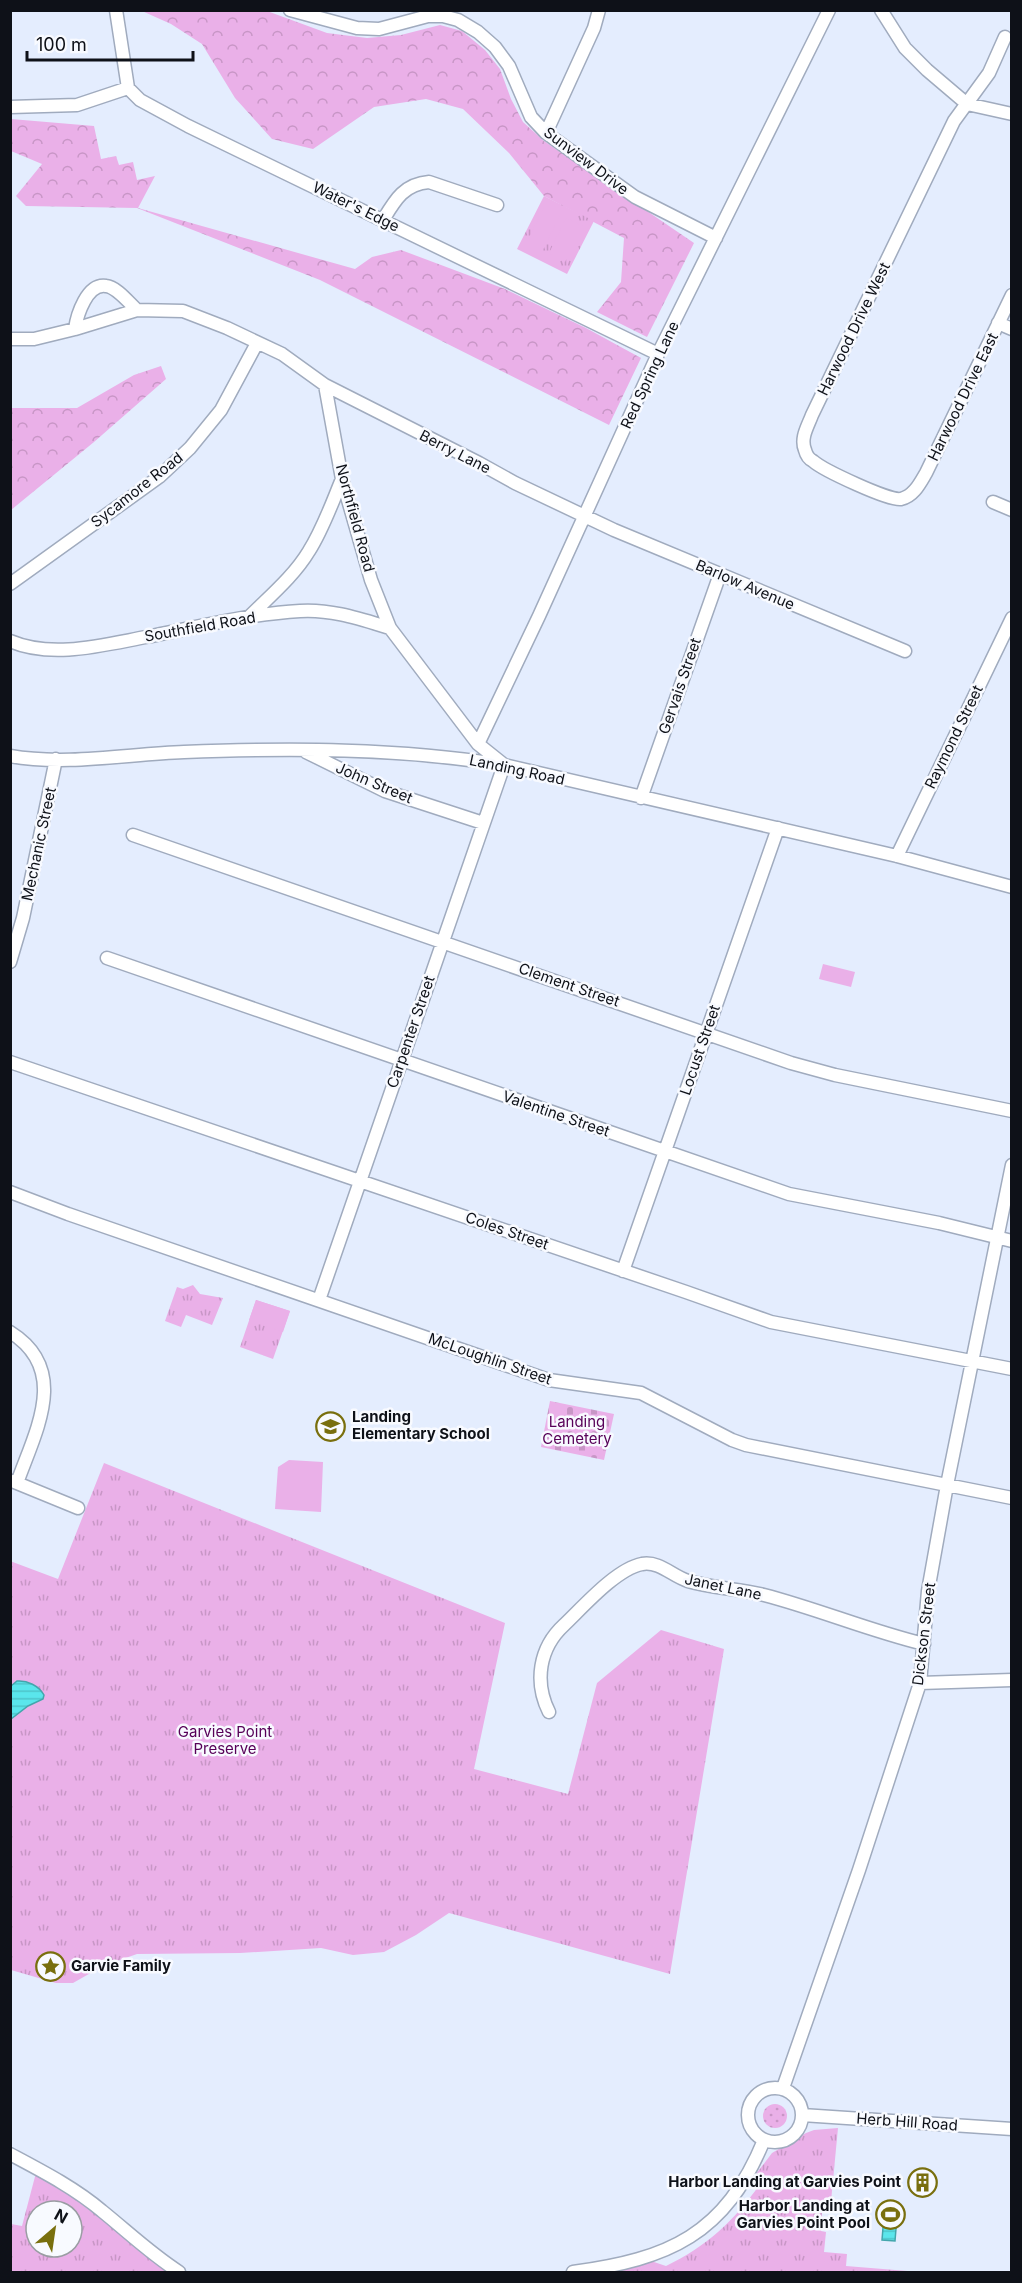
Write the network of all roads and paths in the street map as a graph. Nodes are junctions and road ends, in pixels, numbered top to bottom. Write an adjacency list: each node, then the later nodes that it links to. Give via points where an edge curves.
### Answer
1 (116, 10): 7 (street)
2 (599, 10): 11 (street)
3 (829, 10): 14 (street, Red Spring Lane)
4 (881, 10): 8 (street, via 905,48)
5 (290, 11): 11 (street, Sunview Drive, via 357,28 379,29 428,16 458,20 495,47 509,66 531,117)
6 (1005, 37): 8 (street, via 989,73)
7 (128, 88): 9 (street, via 77,105); 13 (street, Water's Edge, via 140,100 188,126)
8 (968, 104): 10 (street); 25 (street, Harwood Drive West, via 954,122 805,432 803,445 813,462 886,497 900,499)
9 (10, 107)
10 (1011, 114)
11 (546, 133): 14 (street, Sunview Drive, via 635,197)
12 (497, 206): 13 (street, via 429,182 418,183 409,186)
13 (382, 220): 22 (street, Water's Edge)
14 (716, 238): 22 (street, Red Spring Lane)
15 (1011, 295): 17 (street, Harwood Drive East)
16 (136, 310): 18 (street); 18 (street, via 113,289 101,286 84,299); 21 (street, via 183,311)
17 (998, 323): 19 (street); 25 (street, Harwood Drive East, via 926,473)
18 (75, 329): 20 (street, via 34,339)
19 (1011, 329)
20 (10, 339)
21 (257, 343): 23 (street, via 282,354); 30 (street, Sycamore Road, via 221,410 190,448 159,477)
22 (658, 354): 28 (street, Red Spring Lane)
23 (326, 385): 24 (street, Northfield Road); 28 (street, Berry Lane)
24 (342, 479): 31 (street, via 309,553); 33 (street, Northfield Road, via 371,580)
25 (910, 495)
26 (993, 502): 27 (street)
27 (1011, 510)
28 (585, 516): 29 (street, Barlow Avenue); 36 (street, Red Spring Lane)
29 (720, 574): 35 (street, Barlow Avenue); 41 (street, Gervais Street)
30 (10, 584)
31 (249, 617): 33 (street, Southfield Road, via 330,611); 34 (street, Southfield Road, via 54,650)
32 (1011, 618): 45 (street, Raymond Street)
33 (390, 627): 36 (street, Northfield Road)
34 (10, 641)
35 (905, 651)
36 (478, 744): 40 (street, Northfield Road)
37 (301, 750): 39 (street, Landing Road); 40 (street, Landing Road, via 366,751); 42 (street, John Street, via 385,791)
38 (10, 756): 39 (street, Landing Road)
39 (56, 759): 49 (street, Mechanic Street)
40 (504, 765): 41 (street, Landing Road); 42 (street, Carpenter Street)
41 (641, 798): 43 (street, Landing Road)
42 (483, 823): 47 (street, Carpenter Street)
43 (778, 828): 45 (street, Landing Road); 50 (street, Locust Street)
44 (134, 835): 47 (street, Clement Street)
45 (897, 856): 46 (street, Landing Road)
46 (1011, 887)
47 (443, 941): 50 (street, Clement Street); 51 (street, Carpenter Street)
48 (107, 958): 51 (street, Valentine Street)
49 (10, 962)
50 (706, 1033): 53 (street, Clement Street, via 836,1075); 54 (street, Locust Street)
51 (401, 1061): 54 (street, Valentine Street); 56 (street, Carpenter Street)
52 (10, 1062): 56 (street, Coles Street)
53 (1011, 1111)
54 (665, 1151): 58 (street, Valentine Street, via 789,1194); 60 (street, Locust Street)
55 (1011, 1165): 58 (street, Dickson Street)
56 (360, 1180): 60 (street, Coles Street); 61 (street, Carpenter Street)
57 (10, 1192): 61 (street, McLoughlin Street)
58 (997, 1237): 59 (street, Valentine Street); 63 (street, Dickson Street)
59 (1011, 1241)
60 (623, 1271): 63 (street, Coles Street, via 771,1322)
61 (319, 1300): 66 (street, McLoughlin Street, via 549,1380 641,1393 746,1445)
62 (10, 1332): 65 (street, via 24,1341 38,1360 45,1388 42,1412)
63 (971, 1361): 64 (street, Coles Street); 66 (street, Dickson Street)
64 (1011, 1369)
65 (14, 1482): 68 (street)
66 (947, 1485): 67 (street, McLoughlin Street); 69 (street, Dickson Street, via 928,1592)
67 (1011, 1498)
68 (78, 1508)
69 (924, 1644): 71 (street, Dickson Street); 72 (street, Janet Lane, via 766,1596 684,1580 658,1565 640,1564 613,1579 549,1641 540,1686)
70 (1011, 1680): 71 (street)
71 (920, 1683): 73 (street, Dickson Street, via 860,1870)
72 (549, 1712)
73 (783, 2088): 74 (street, via 796,2098); 76 (street, via 765,2089 751,2101 747,2119 756,2135)
74 (802, 2115): 75 (street, Herb Hill Road); 76 (street, via 801,2125 788,2139)
75 (1011, 2129)
76 (764, 2140): 79 (street, via 729,2203 701,2231 639,2260)
77 (10, 2154): 78 (street, via 79,2193)
78 (179, 2272)
79 (573, 2272)

